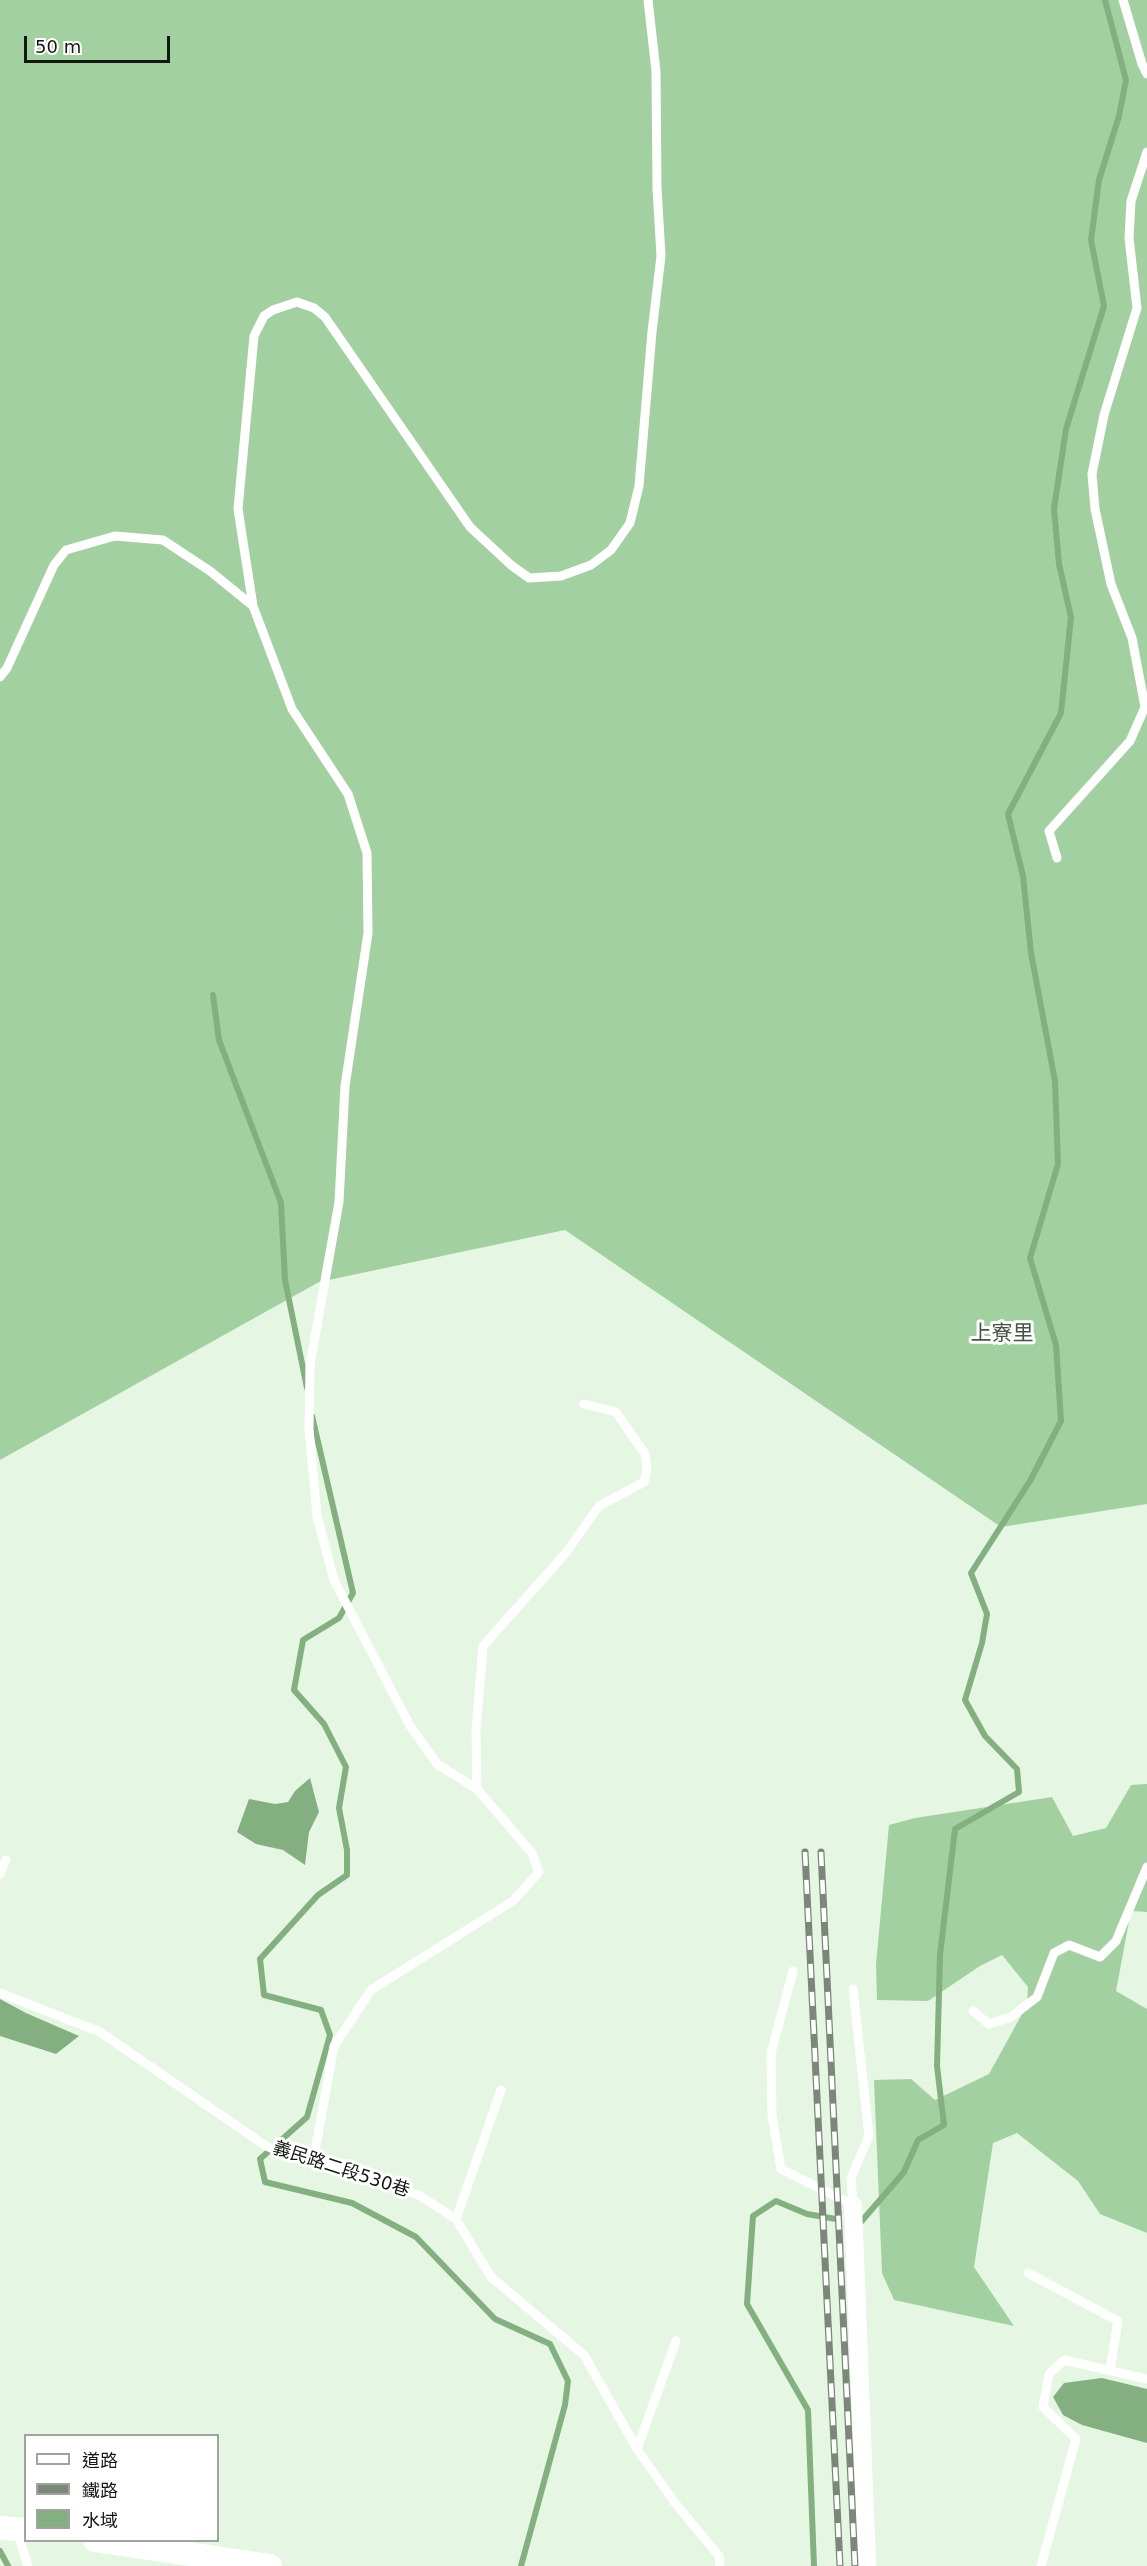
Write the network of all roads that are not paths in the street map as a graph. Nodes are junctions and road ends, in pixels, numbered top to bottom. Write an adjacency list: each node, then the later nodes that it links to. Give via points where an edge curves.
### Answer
1 (648, 0): 5 (lane, via 656,71 661,256 639,486 630,523 610,550 591,565 561,576 529,578 470,527 325,317 297,302 286,304 264,316 254,336 238,509)
2 (1123, 0): 3 (lane)
3 (1147, 74)
4 (1147, 152): 7 (lane, via 1131,201 1130,238 1137,308 1104,415 1092,474 1095,509 1111,584 1132,638 1145,707 1130,741 1049,831)
5 (253, 606): 6 (lane, via 163,540 115,536 66,550 54,565); 9 (lane, via 292,709 348,794 367,853 368,933 345,1086 339,1202 310,1365 309,1429 317,1516 334,1580 409,1724 437,1764)
6 (0, 677)
7 (1057, 858)
8 (584, 1404): 9 (lane, via 616,1412 645,1454 644,1482 599,1506 565,1554 483,1646 476,1731)
9 (477, 1789): 18 (lane, via 532,1854 539,1872 513,1901 371,1990 334,2046)
10 (6, 1860): 12 (lane)
11 (1147, 1868): 16 (lane, via 1116,1941 1100,1957 1069,1945 1054,1953 1037,1997 1011,2017 989,2024)
12 (0, 1874)
13 (793, 1971): 19 (lane, via 771,2053 772,2116 782,2169)
14 (853, 1989): 19 (lane, via 869,2136 851,2178)
15 (0, 1993): 18 (lane, 義民路二段530巷, via 100,2032 266,2146 284,2154)
16 (973, 2011)
17 (501, 2090): 20 (lane)
18 (314, 2157): 20 (lane, 義民路二段530巷, via 419,2195)
19 (853, 2205): 31 (street)
20 (456, 2219): 25 (lane, 義民路二段530巷, via 491,2277 584,2355)
21 (1028, 2273): 23 (lane, via 1118,2321)
22 (676, 2341): 25 (lane)
23 (1110, 2370): 24 (lane); 32 (lane, via 1064,2360 1049,2374 1043,2407 1076,2439)
24 (1147, 2379)
25 (637, 2449): 30 (lane, 義民路二段530巷, via 719,2556)
26 (14, 2529): 28 (lane)
27 (101, 2542): 29 (street)
28 (28, 2566)
29 (270, 2566)
30 (720, 2566)
31 (867, 2566)
32 (1041, 2566)

